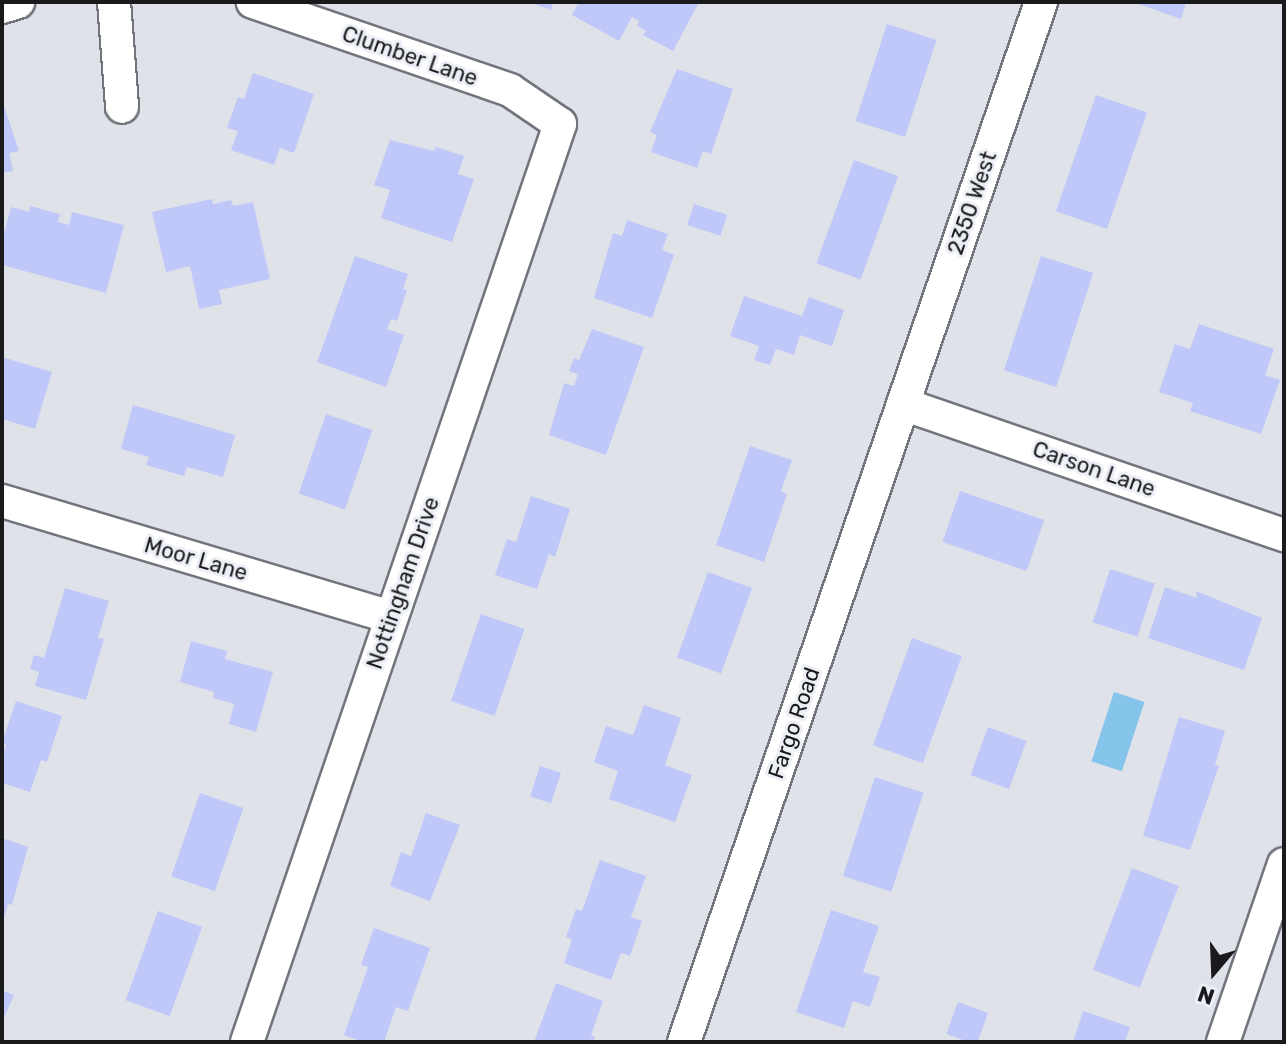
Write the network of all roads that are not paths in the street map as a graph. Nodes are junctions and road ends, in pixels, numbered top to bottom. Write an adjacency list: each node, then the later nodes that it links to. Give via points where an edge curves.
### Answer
1 (18, 2): 5 (street)
2 (114, 2): 6 (street)
3 (253, 2): 7 (street, Clumber Lane, via 510,90)
4 (1041, 2): 8 (street, 2350 West)
5 (2, 7)
6 (122, 107)
7 (560, 124): 11 (street, Nottingham Drive)
8 (903, 404): 10 (street, Carson Lane); 14 (street, Fargo Road)
9 (2, 501): 11 (street, Moor Lane)
10 (1284, 535)
11 (391, 617): 13 (street, Nottingham Drive)
12 (1284, 864): 15 (street)
13 (247, 1042)
14 (684, 1042)
15 (1223, 1042)

